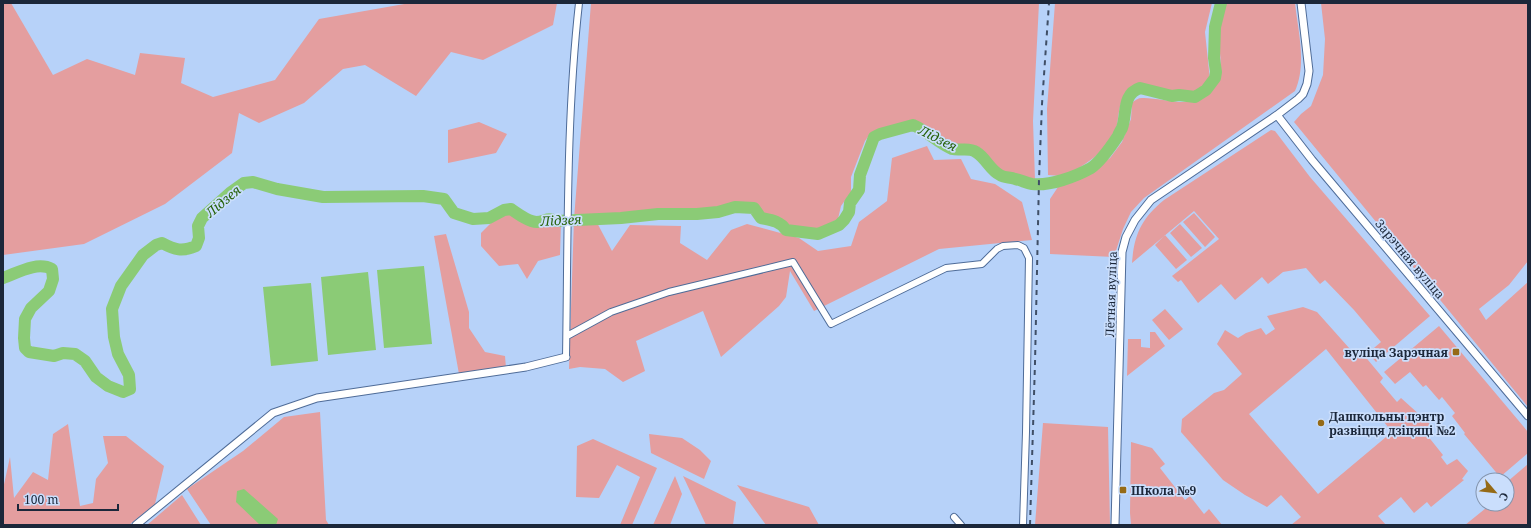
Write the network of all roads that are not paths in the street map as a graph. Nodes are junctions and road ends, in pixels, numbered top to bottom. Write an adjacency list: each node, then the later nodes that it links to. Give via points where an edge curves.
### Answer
1 (579, 3): 4 (street, via 573,55)
2 (1300, 3): 3 (street, Лётная вуліца, via 1309,70 1307,84 1298,100)
3 (1277, 115): 6 (street, Зарэчная вуліца); 11 (street, Лётная вуліца, via 1151,200 1135,220 1126,237 1122,252)
4 (567, 336): 5 (street); 10 (street, via 611,312 669,292 793,262 831,324 946,268 982,264 997,249 1018,245 1024,248 1029,258)
5 (566, 357): 8 (street, via 526,367 317,398 273,413)
6 (1528, 416)
7 (954, 517): 9 (street)
8 (136, 525)
9 (961, 525)
10 (1023, 525)
11 (1115, 525)

